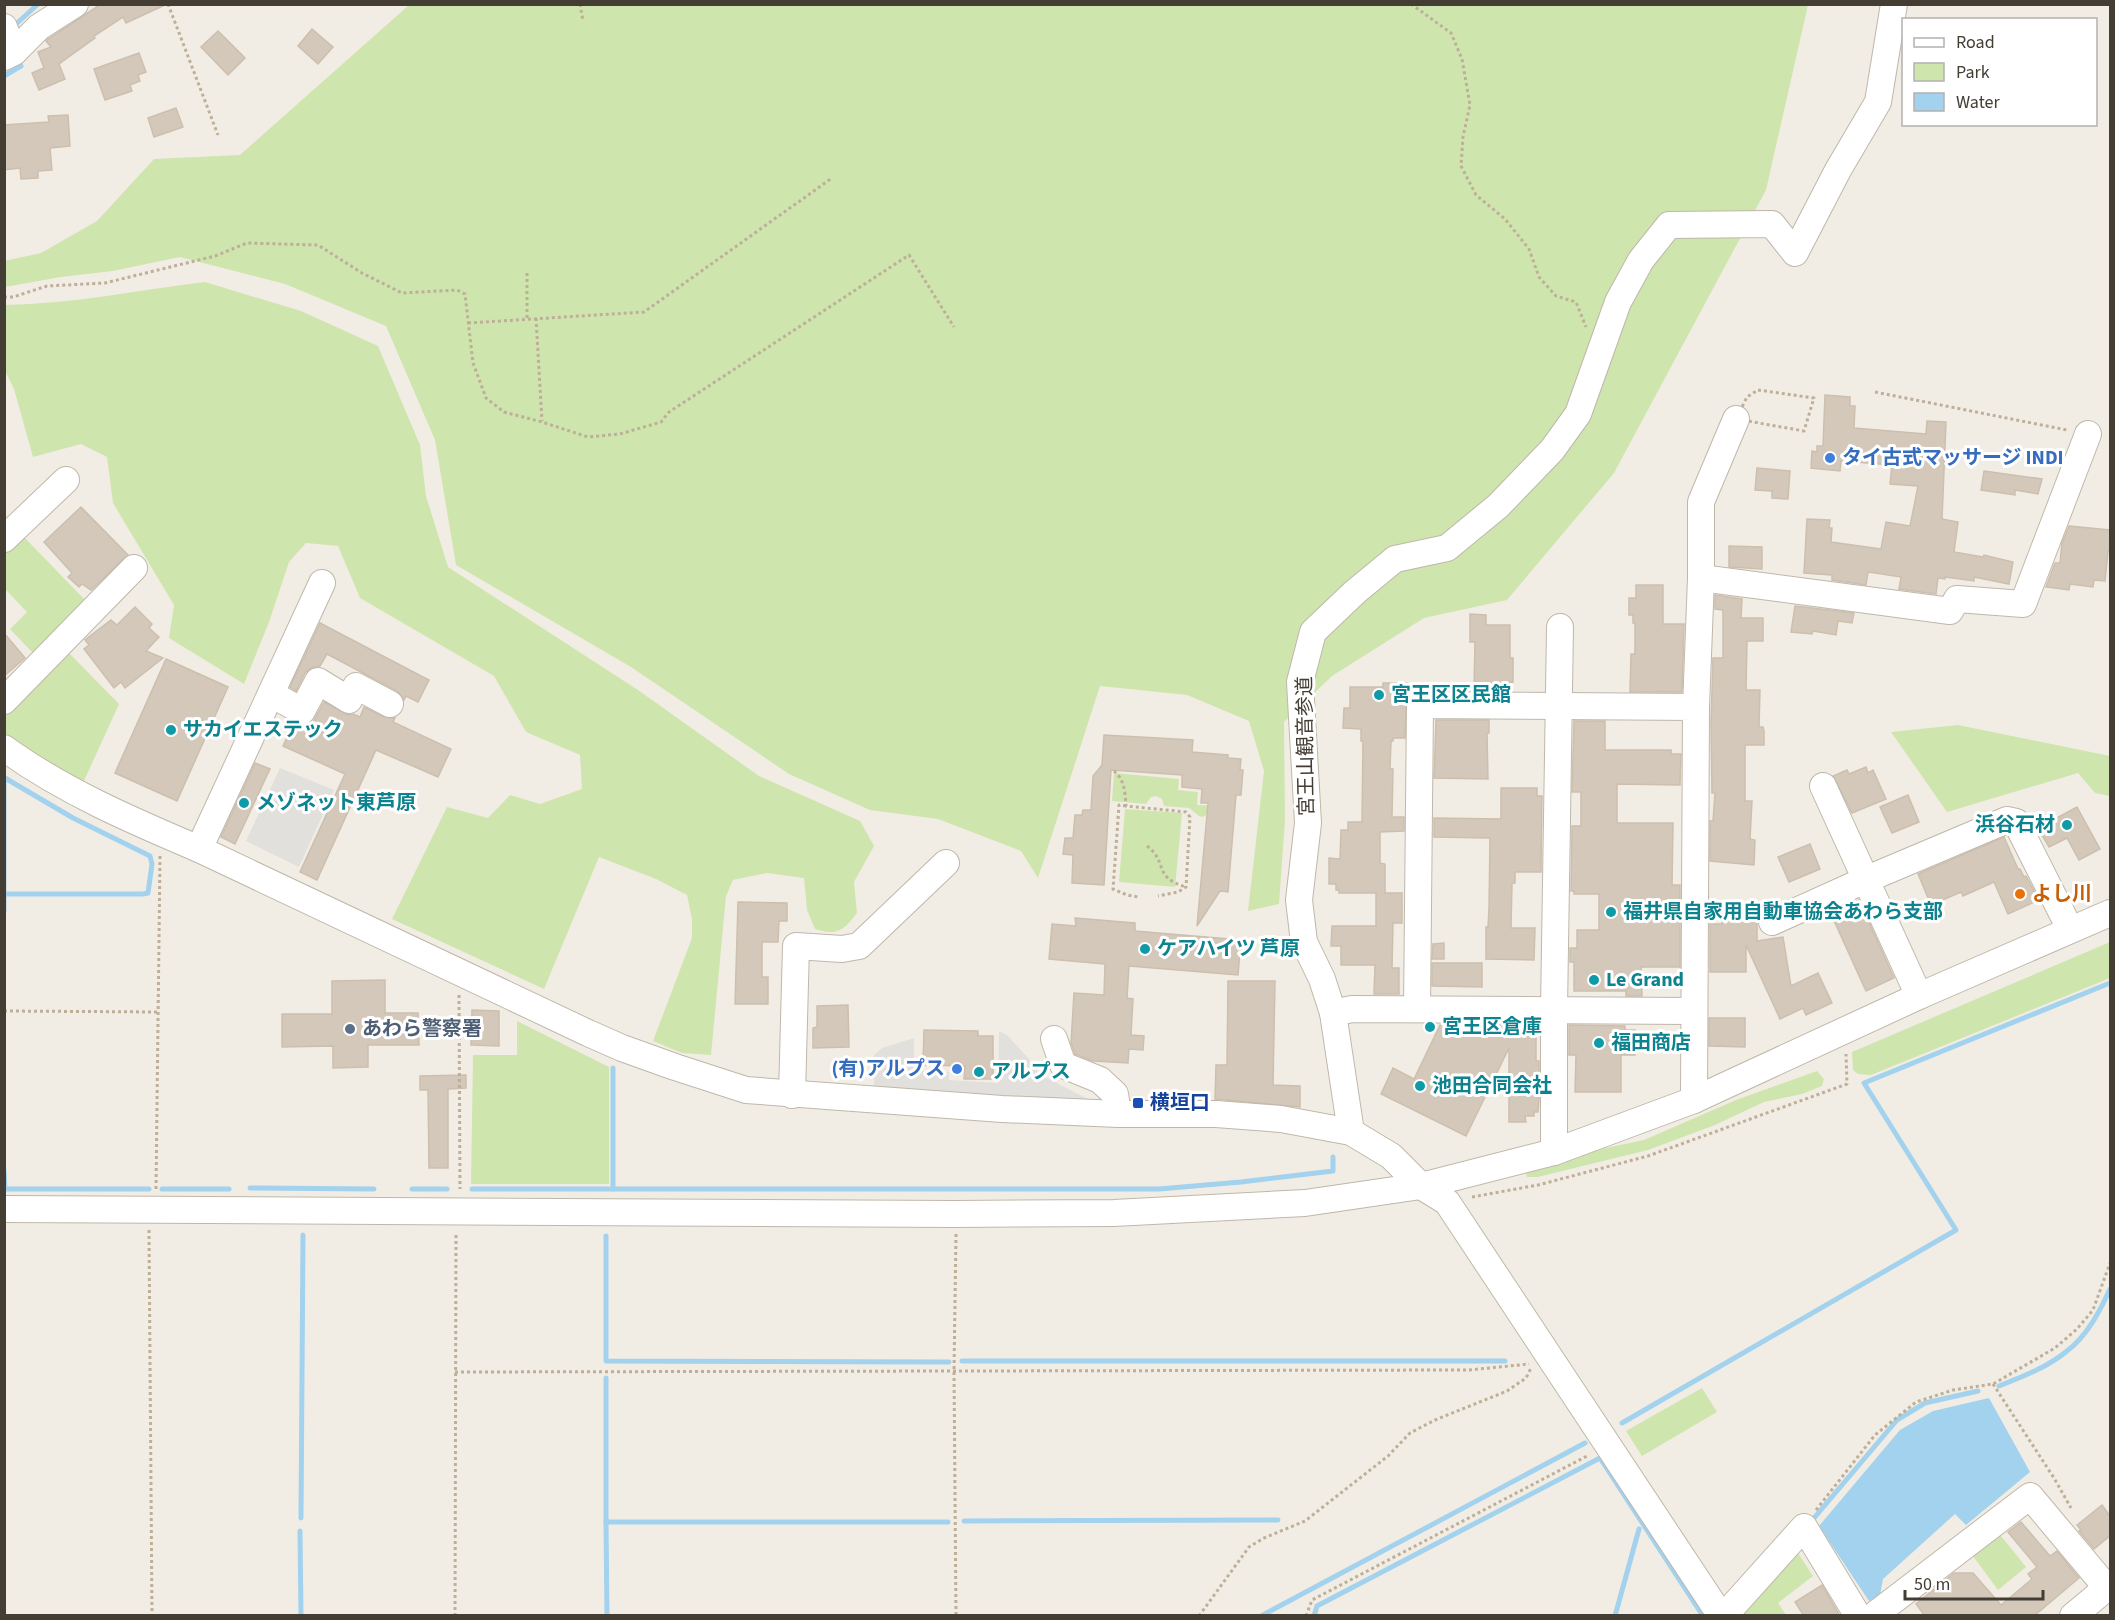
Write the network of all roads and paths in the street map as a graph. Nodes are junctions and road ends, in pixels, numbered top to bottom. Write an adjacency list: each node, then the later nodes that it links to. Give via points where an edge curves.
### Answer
1 (75, 4): 8 (street, via 39,27)
2 (168, 4): 9 (path)
3 (580, 4): 6 (path)
4 (1412, 4): 17 (path, via 1450,33 1462,59 1470,105 1461,166 1476,195 1505,219 1529,249 1539,277 1556,296 1576,302)
5 (1894, 4): 17 (street, 宮王山観音参道, via 1878,102 1795,253 1772,224 1669,225 1641,260 1618,302)
6 (583, 21)
7 (4, 27): 8 (street)
8 (9, 55)
9 (218, 135)
10 (832, 178): 13 (path, via 644,312)
11 (527, 273): 14 (path)
12 (4, 297): 15 (path, via 46,286 105,283 215,256 247,243 318,244 402,293 457,290 465,294)
13 (536, 318): 14 (path); 20 (path)
14 (528, 319): 15 (path)
15 (468, 323): 20 (path, via 473,363 486,398 504,412)
16 (954, 327): 20 (path, via 909,255 669,412 661,422 620,434 588,437)
17 (1597, 357): 55 (street, 宮王山観音参道, via 1578,414 1552,450 1498,506 1447,548 1395,559 1313,632 1300,682 1308,823 1299,900 1304,942 1322,978)
18 (1875, 392): 21 (path)
19 (1736, 419): 19 (path, via 1804,431 1815,398 1758,390 1747,397); 25 (street, via 1701,502)
20 (542, 422)
21 (2088, 434): 25 (street, via 2023,604 1957,599 1950,611)
22 (66, 480): 23 (street)
23 (4, 539)
24 (134, 568): 29 (street)
25 (1701, 578): 32 (street)
26 (322, 583): 28 (street)
27 (1560, 627): 31 (street)
28 (271, 694): 30 (street, via 303,711 318,681 349,700 356,686); 39 (street)
29 (4, 701)
30 (390, 704)
31 (1558, 706): 32 (street); 50 (street, via 1420,705); 51 (street)
32 (1696, 707): 53 (street)
33 (4, 748): 37 (street, via 60,783)
34 (1114, 771): 36 (path, via 1123,782)
35 (1823, 786): 41 (street)
36 (1126, 806): 42 (path, via 1186,812 1190,817); 44 (path, via 1119,805 1113,889)
37 (164, 834): 39 (street); 54 (path, via 160,847)
38 (1147, 846): 42 (path, via 1155,852 1166,878)
39 (200, 849): 48 (street)
40 (946, 863): 58 (street, via 859,946 796,946)
41 (1865, 880): 46 (street); 47 (street, via 2007,820 2016,822); 49 (street)
42 (1186, 887): 43 (path)
43 (1158, 896)
44 (1138, 897)
45 (2110, 913): 47 (street)
46 (1772, 922)
47 (2070, 929): 49 (street)
48 (459, 970): 58 (street, via 622,1048 746,1090); 67 (path)
49 (1919, 996): 56 (street)
50 (1417, 1009): 51 (street); 55 (street, via 1352,1009)
51 (1554, 1010): 53 (street); 62 (street)
52 (4, 1011): 54 (path)
53 (1693, 1011): 59 (street)
54 (158, 1012): 66 (path)
55 (1332, 1013): 61 (street, 宮王山観音参道)
56 (1844, 1032): 59 (street); 64 (path, via 1847,1084 1648,1156 1538,1185)
57 (1054, 1040): 60 (street, via 1063,1065 1100,1080 1115,1094)
58 (792, 1095): 60 (street)
59 (1694, 1100): 62 (street)
60 (1119, 1114): 61 (street, via 1281,1119)
61 (1352, 1132): 63 (street, via 1391,1156)
62 (1554, 1152): 63 (street)
63 (1421, 1186): 64 (street); 68 (street, via 1305,1203 1114,1213)
64 (1446, 1202): 70 (street)
65 (4, 1209): 66 (street)
66 (153, 1210): 67 (street); 78 (path)
67 (458, 1212): 68 (street); 72 (path)
68 (955, 1214): 71 (path)
69 (2110, 1263): 73 (path, via 2093,1310 2077,1329 2055,1348)
70 (1540, 1358): 71 (path, via 1469,1370); 74 (street); 81 (path, via 1526,1378 1507,1391 1410,1433 1388,1456 1305,1521 1250,1548)
71 (954, 1370): 72 (path); 80 (path)
72 (455, 1372): 79 (path)
73 (1993, 1384): 75 (path); 76 (path, via 1953,1390 1916,1402 1875,1436)
74 (1607, 1445): 82 (path, via 1312,1600); 83 (street)
75 (2072, 1508)
76 (1804, 1527): 83 (street); 84 (street)
77 (2109, 1586): 85 (street, via 2030,1496); 86 (street)
78 (152, 1616)
79 (455, 1616)
80 (956, 1616)
81 (1199, 1616)
82 (1306, 1616)
83 (1723, 1616)
84 (1858, 1616)
85 (1874, 1616)
86 (2073, 1616)

